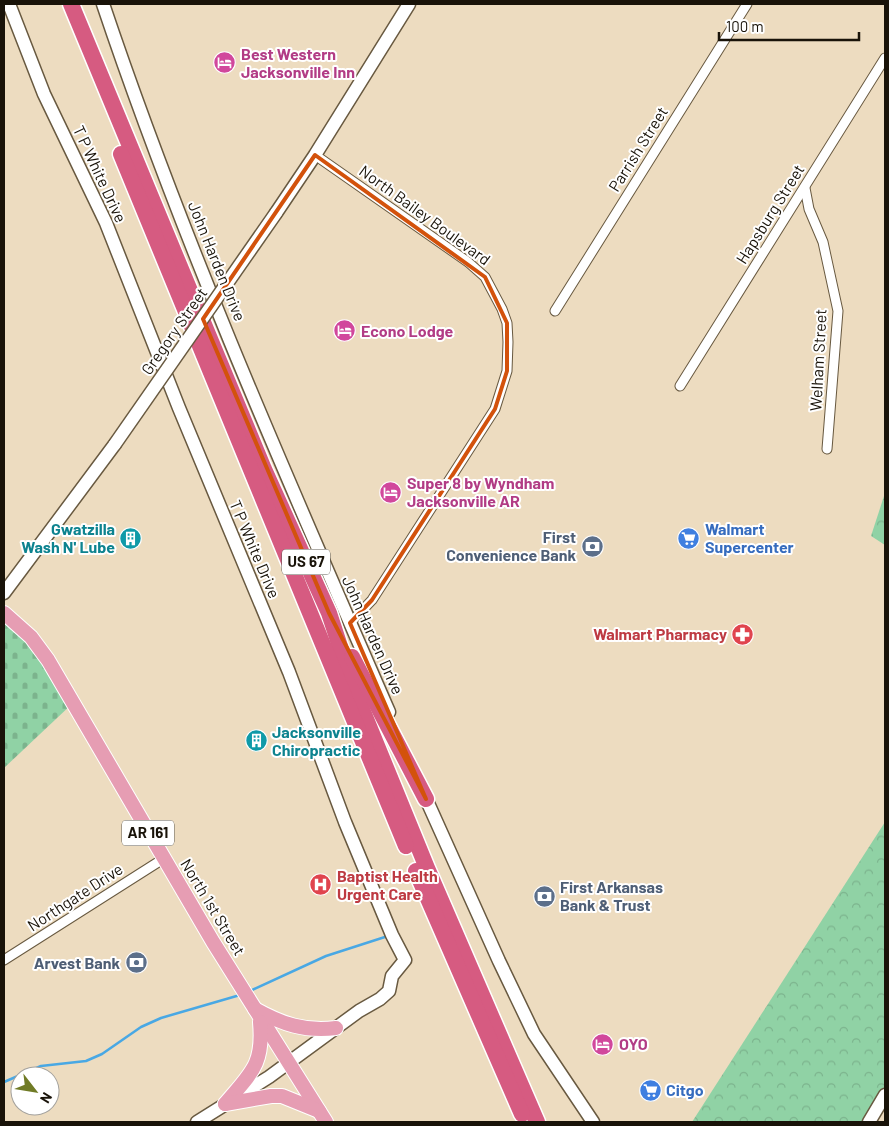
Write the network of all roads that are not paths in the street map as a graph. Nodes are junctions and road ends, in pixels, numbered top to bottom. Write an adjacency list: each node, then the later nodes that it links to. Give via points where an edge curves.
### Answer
1 (9, 4): 21 (main road, T P White Drive, via 44,94 106,223 210,485 289,672 344,822 405,960 392,976 385,995)
2 (60, 4): 27 (highway, US 67, via 453,959)
3 (71, 4): 15 (highway, US 67, via 264,470)
4 (102, 4): 16 (main road, John Harden Drive, via 203,276)
5 (409, 4): 8 (main road, Gregory Street)
6 (747, 4): 10 (street, Parrish Street)
7 (885, 58): 9 (street, Hapsburg Street)
8 (315, 155): 13 (main road, Gregory Street, bridge, via 115,444); 16 (street, North Bailey Boulevard, via 468,262 485,277 496,293 507,323 507,371 495,409 372,600)
9 (804, 188): 11 (street, Hapsburg Street); 12 (street, Welham Street, via 822,242 838,311)
10 (555, 311)
11 (680, 386)
12 (827, 449)
13 (4, 593)
14 (4, 612): 18 (main road, North 1st Street / AR 161, via 45,657)
15 (329, 612): 17 (highway); 28 (highway, US 67, via 355,692 426,868)
16 (350, 623): 17 (main road, John Harden Drive)
17 (426, 799): 29 (main road, John Harden Drive, via 534,1034)
18 (163, 858): 19 (street, Northgate Drive); 20 (main road, North 1st Street / AR 161)
19 (4, 960)
20 (257, 1013): 21 (main road, via 298,1028 317,1031); 22 (main road, North 1st Street / AR 161); 24 (main road, via 262,1038 256,1068)
21 (336, 1028): 22 (main road, T P White Drive)
22 (288, 1063): 24 (main road, T P White Drive); 25 (main road, North 1st Street / AR 161)
23 (885, 1095): 30 (main road)
24 (225, 1104): 25 (main road, via 282,1096); 26 (main road, T P White Drive)
25 (323, 1117)
26 (197, 1122)
27 (526, 1122)
28 (537, 1122)
29 (593, 1122)
30 (869, 1122)

